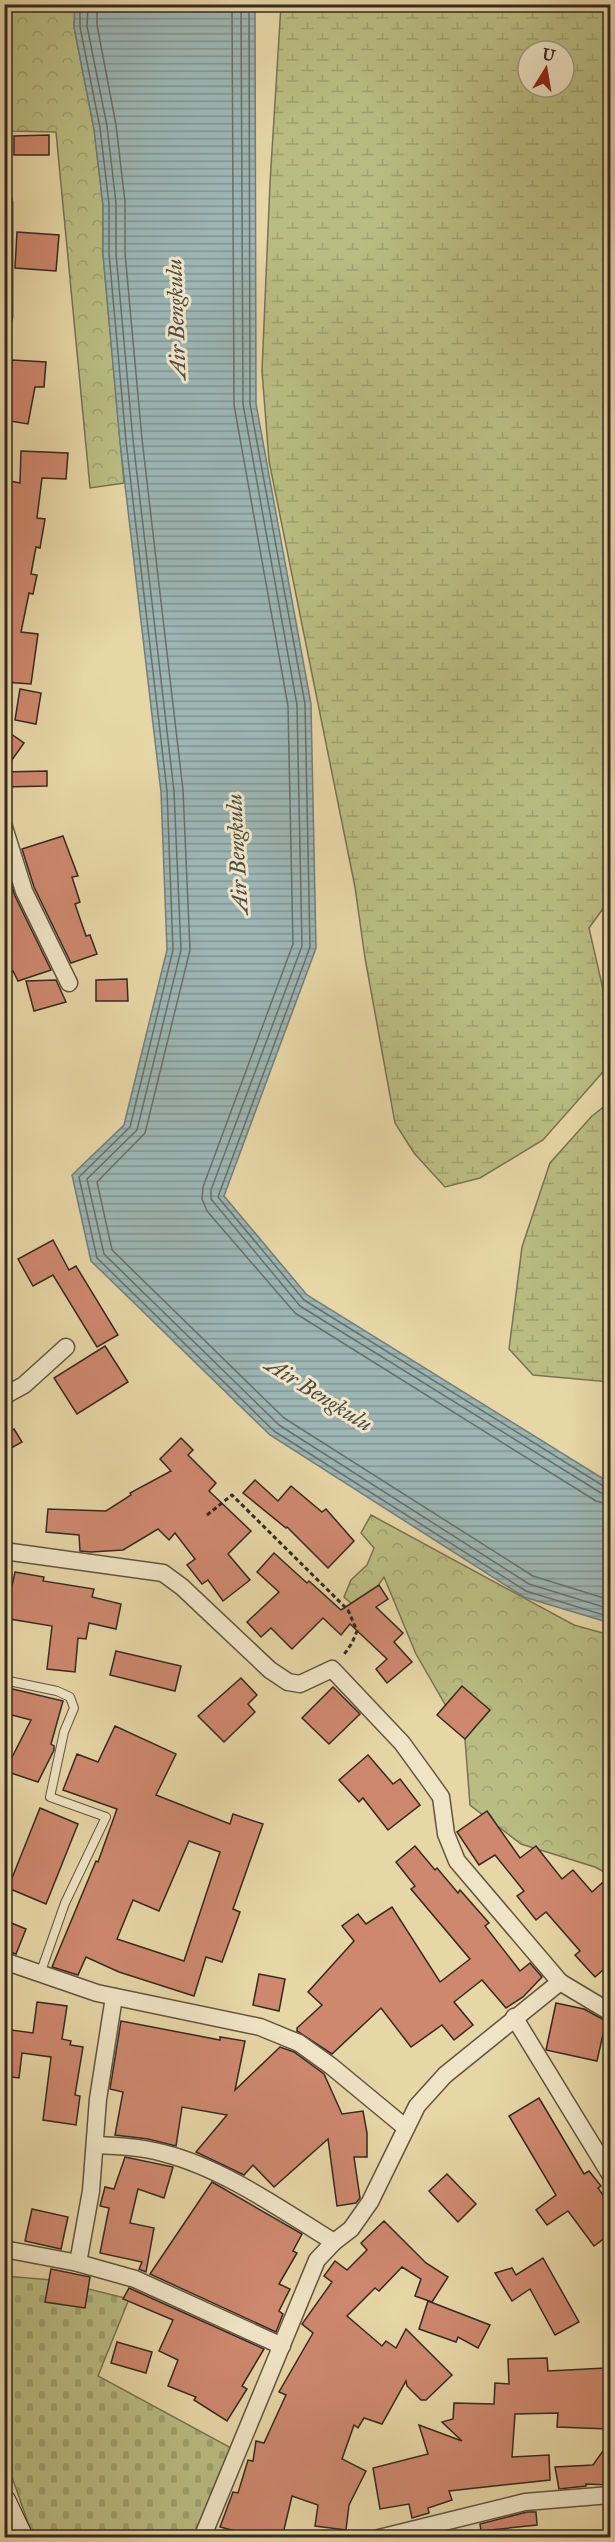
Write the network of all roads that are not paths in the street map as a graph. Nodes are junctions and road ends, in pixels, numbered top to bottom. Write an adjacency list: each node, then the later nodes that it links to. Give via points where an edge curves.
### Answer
1 (4, 202): 2 (street)
2 (4, 317)
3 (4, 827): 4 (street, via 24,891)
4 (69, 983)
5 (66, 1347): 6 (street, via 24,1385)
6 (4, 1396)
7 (4, 1551): 11 (street, via 163,1574 288,1682 300,1684 332,1669 402,1743 441,1797 446,1834 457,1861)
8 (4, 1680): 10 (lane, via 70,1697 74,1708 64,1732 50,1797 106,1817 65,1903)
9 (4, 1961): 10 (street)
10 (40, 1974): 12 (street)
11 (560, 1982): 13 (street); 14 (street)
12 (114, 1996): 15 (street, via 260,2027 299,2043); 16 (street)
13 (610, 2012)
14 (514, 2018): 15 (street, via 445,2075 417,2106); 17 (street)
15 (406, 2128): 18 (street, via 370,2202 351,2229)
16 (95, 2145): 18 (street, via 164,2153 209,2170); 20 (street)
17 (610, 2174)
18 (334, 2242): 21 (street, via 317,2260)
19 (4, 2249): 20 (street)
20 (78, 2263): 21 (street, via 135,2279)
21 (282, 2346): 25 (street)
22 (610, 2495): 26 (street, via 525,2502)
23 (4, 2502): 24 (street)
24 (21, 2538)
25 (202, 2538)
26 (379, 2538)

